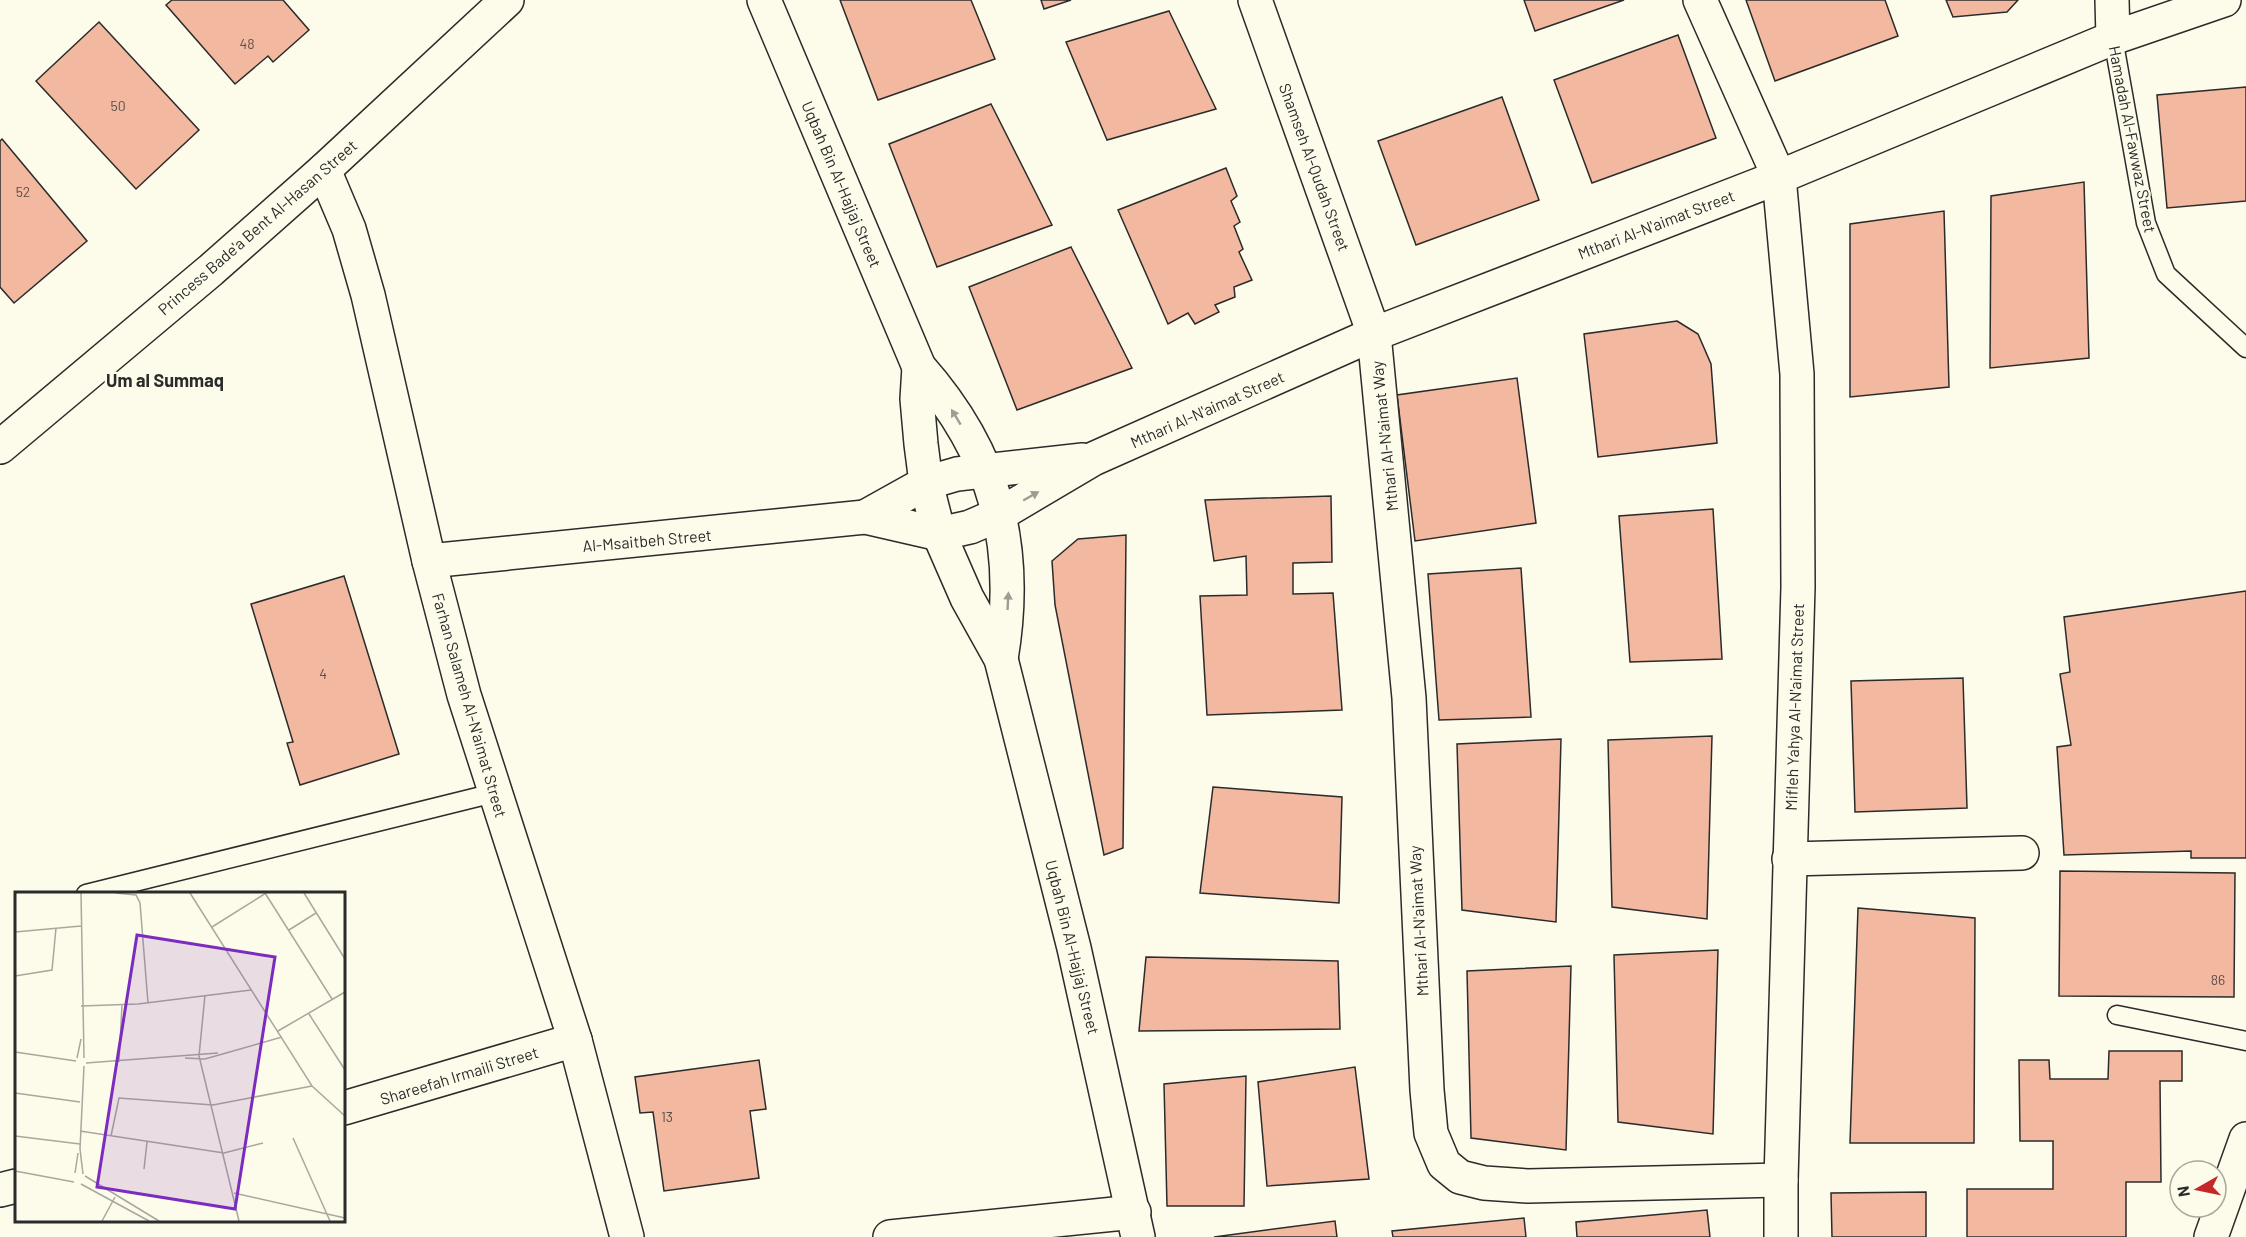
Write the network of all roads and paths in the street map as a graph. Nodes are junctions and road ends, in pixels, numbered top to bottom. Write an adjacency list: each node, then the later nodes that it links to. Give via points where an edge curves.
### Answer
1 (507, 0): 8 (street, Princess Bade'a Bent Al-Hasan Street)
2 (764, 0): 12 (street, Uqbah Bin Al-Hajjaj Street)
3 (1255, 0): 10 (street, Shamseh Al-Qudah Street)
4 (1700, 0): 9 (street, Mifleh Yahya Al-N'aimat Street)
5 (2112, 0): 7 (street, Hamadah Al-Fawwaz Street)
6 (2224, 0): 7 (street, Mthari Al-N'aimat Street)
7 (2113, 38): 9 (street, Mthari Al-N'aimat Street); 11 (lane, Hamadah Al-Fawwaz Street, via 2146,223 2166,274)
8 (324, 170): 13 (street, Princess Bade'a Bent Al-Hasan Street); 20 (street, Farhan Salameh Al-N'aimat Street, via 349,229 368,295)
9 (1779, 177): 10 (street, Mthari Al-N'aimat Street); 24 (street, Mifleh Yahya Al-N'aimat Street, via 1797,374 1798,587)
10 (1374, 334): 14 (street, Mthari Al-N'aimat Street); 31 (street, Mthari Al-N'aimat Way, via 1409,698 1427,1090 1431,1133 1444,1164 1460,1177 1484,1184)
11 (2246, 348)
12 (919, 368): 15 (street, Uqbah Bin Al-Hajjaj Street, one-way to 12, via 943,394); 16 (street, Uqbah Bin Al-Hajjaj Street, via 917,399)
13 (0, 447)
14 (1093, 459): 15 (street, Mthari Al-N'aimat Street); 17 (street, Mthari Al-N'aimat Street, one-way to 14)
15 (985, 469): 16 (street, Mthari Al-N'aimat Street); 17 (street, Uqbah Bin Al-Hajjaj Street)
16 (926, 483): 18 (street, Al-Msaitbeh Street); 19 (street, Uqbah Bin Al-Hajjaj Street)
17 (1000, 514): 19 (street, Mthari Al-N'aimat Street, via 970,527); 21 (street, Uqbah Bin Al-Hajjaj Street, one-way to 17, via 1009,594)
18 (865, 517): 19 (street, Al-Msaitbeh Street); 20 (street, Al-Msaitbeh Street)
19 (939, 534): 21 (street, Uqbah Bin Al-Hajjaj Street)
20 (429, 561): 22 (street, Farhan Salameh Al-N'aimat Street)
21 (1000, 659): 34 (street, Uqbah Bin Al-Hajjaj Street, via 1074,948)
22 (494, 793): 25 (lane); 27 (street, Farhan Salameh Al-N'aimat Street)
23 (2022, 853): 24 (street)
24 (1789, 859): 31 (street, Mifleh Yahya Al-N'aimat Street)
25 (94, 892)
26 (2117, 1015): 28 (lane)
27 (575, 1040): 29 (street, Shareefah Irmaili Street); 35 (street, Farhan Salameh Al-N'aimat Street)
28 (2246, 1041)
29 (345, 1108)
30 (2246, 1139): 38 (street)
31 (1781, 1180): 37 (street, Mifleh Yahya Al-N'aimat Street)
32 (15, 1186): 33 (street)
33 (0, 1190)
34 (1136, 1224): 36 (street)
35 (627, 1237)
36 (890, 1237)
37 (1781, 1237)
38 (2211, 1237)

